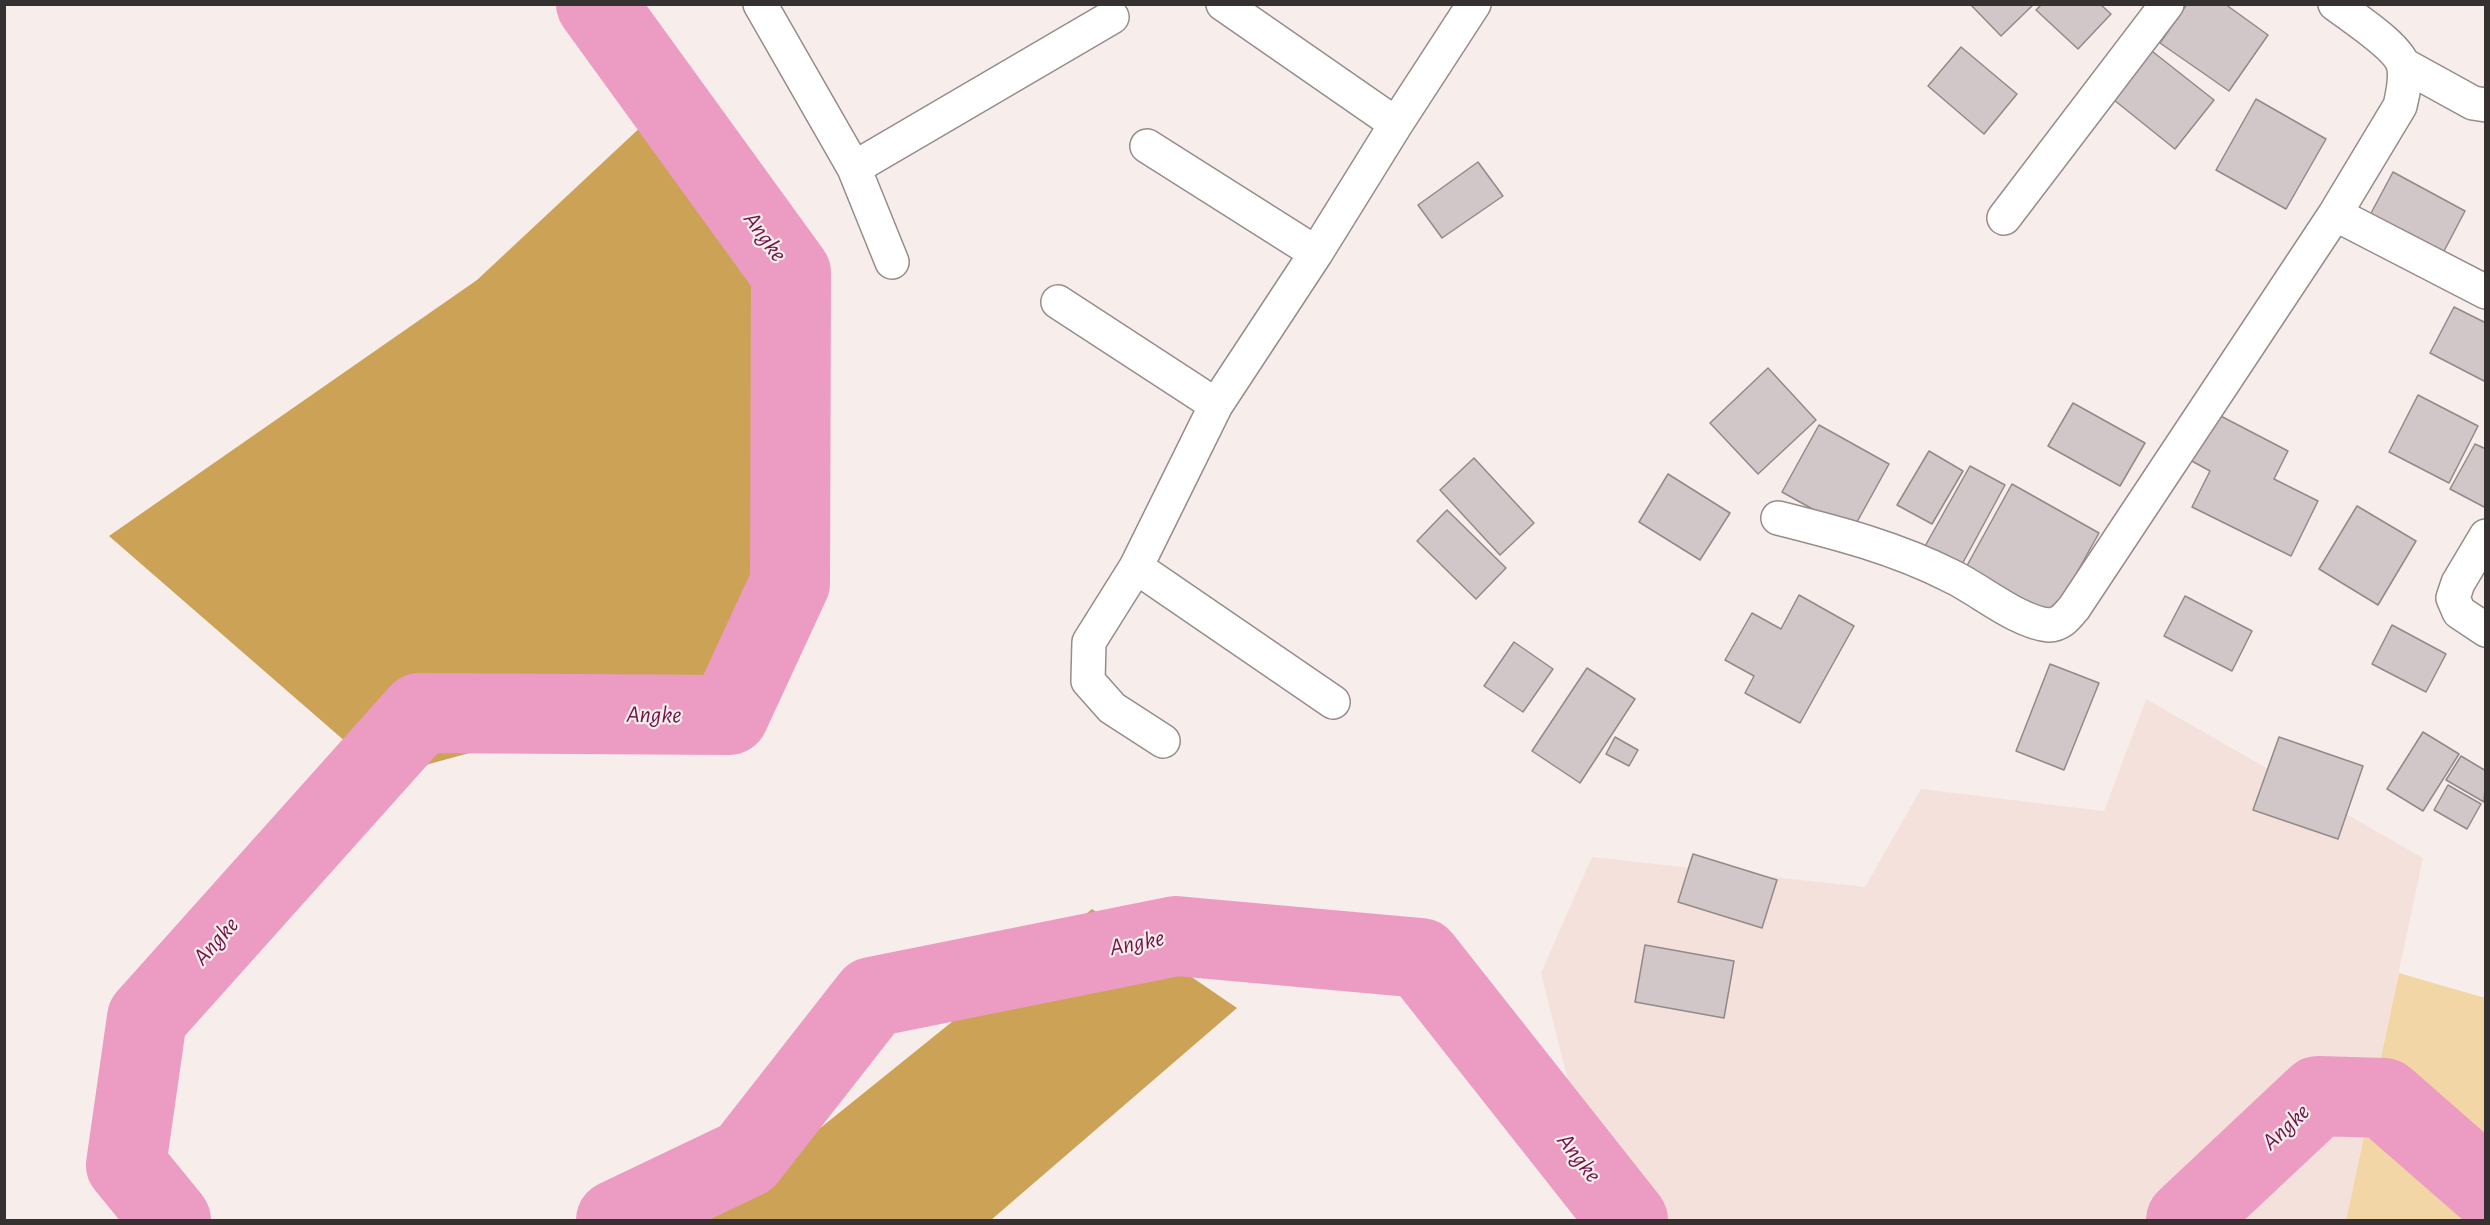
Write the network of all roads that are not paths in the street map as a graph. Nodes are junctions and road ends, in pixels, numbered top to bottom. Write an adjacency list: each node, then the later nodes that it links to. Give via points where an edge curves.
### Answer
1 (760, 4): 11 (street)
2 (1223, 4): 9 (street)
3 (1474, 4): 9 (street)
4 (2167, 4): 13 (street)
5 (2335, 4): 7 (street, via 2383,39)
6 (1112, 17): 11 (street)
7 (2404, 65): 8 (street, via 2473,103); 12 (street, via 2400,106)
8 (2486, 105)
9 (1396, 124): 14 (street)
10 (1147, 146): 14 (street)
11 (854, 168): 15 (street)
12 (2335, 214): 16 (street); 19 (street, via 2061,622 2050,625 2032,621 1952,576 1877,544)
13 (2004, 218)
14 (1316, 253): 18 (street)
15 (892, 262)
16 (2486, 292)
17 (1058, 302): 18 (street)
18 (1216, 405): 21 (street)
19 (1778, 518)
20 (2486, 536): 22 (street, via 2453,598 2459,612)
21 (1136, 567): 23 (street); 24 (street, via 1089,642 1088,681 1112,708)
22 (2486, 630)
23 (1333, 702)
24 (1163, 741)

